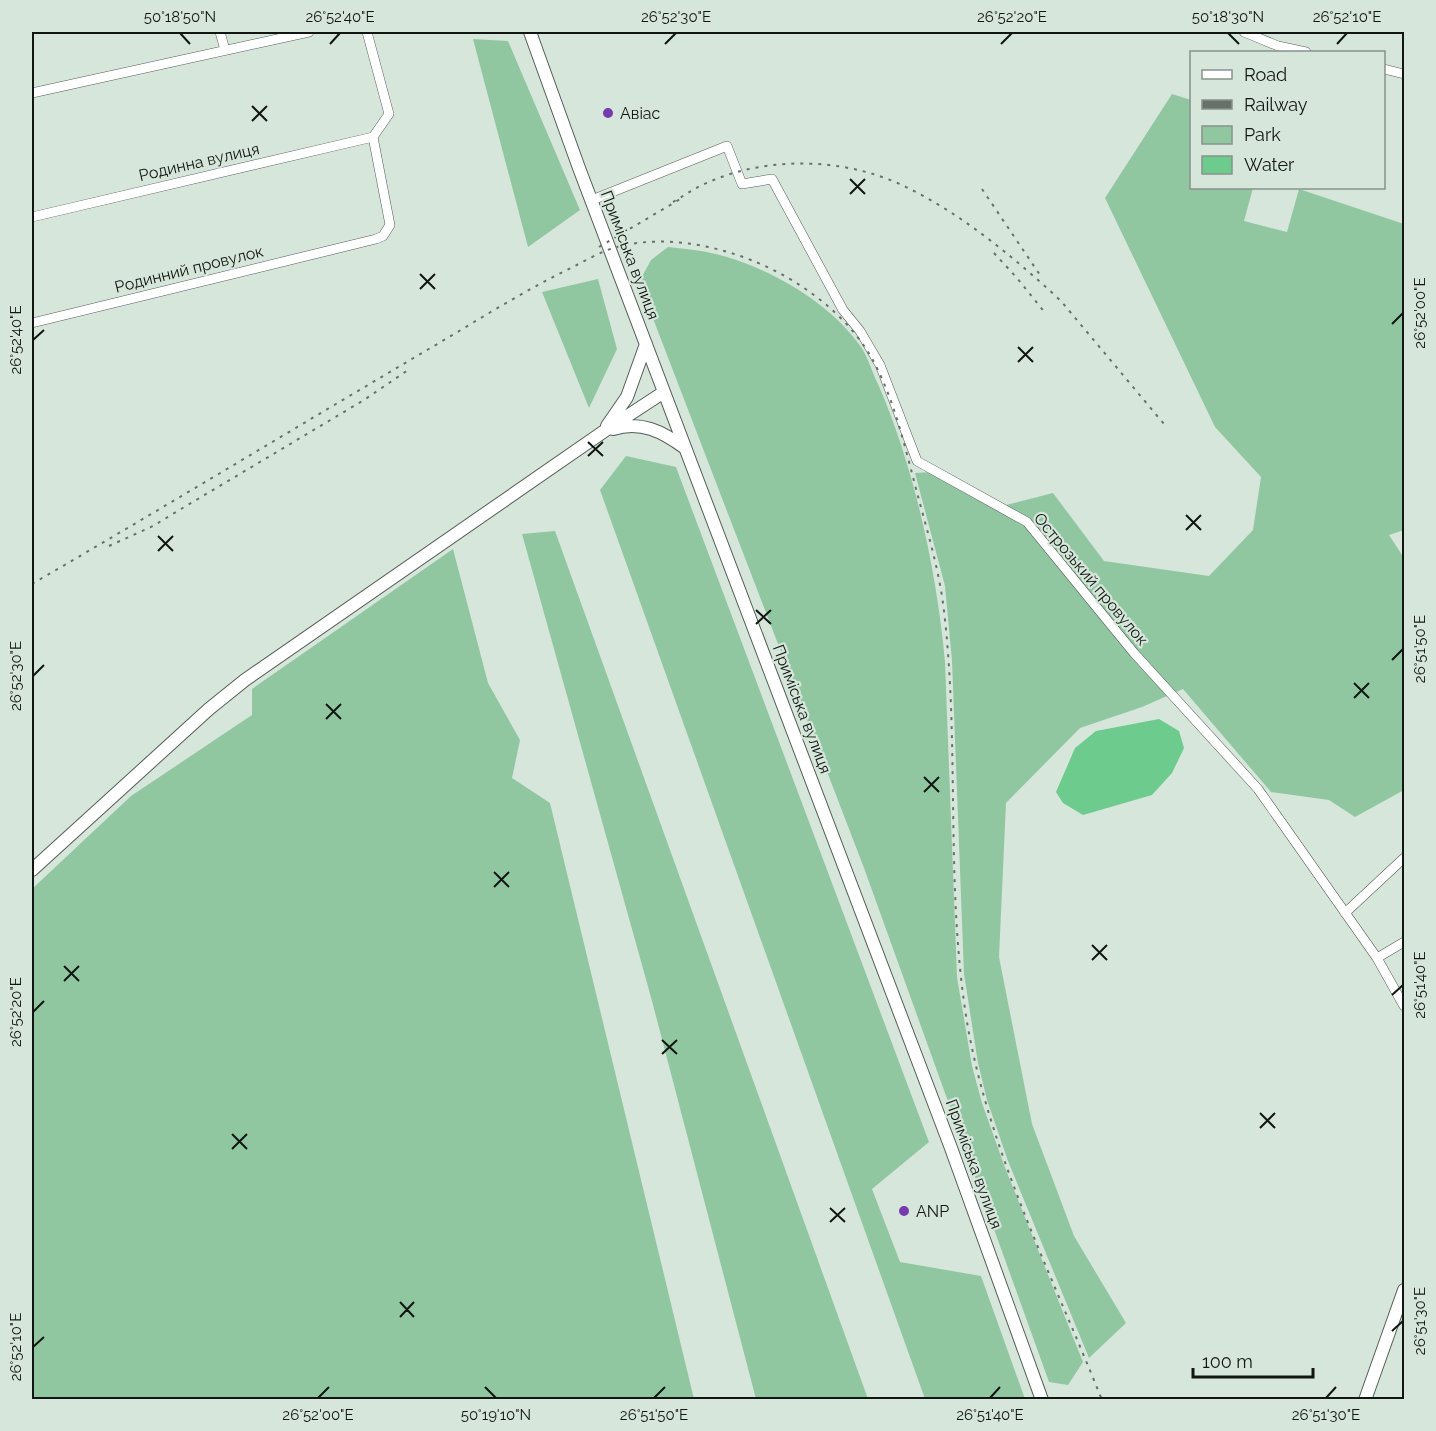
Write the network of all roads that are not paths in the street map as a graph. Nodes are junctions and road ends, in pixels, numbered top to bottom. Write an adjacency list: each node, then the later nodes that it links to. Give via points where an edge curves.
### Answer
1 (220, 32): 6 (street)
2 (309, 32): 6 (street)
3 (367, 32): 11 (street, via 389,114)
4 (530, 32): 12 (main road, Приміська вулиця)
5 (1244, 32): 7 (street)
6 (225, 50): 10 (street)
7 (1301, 51)
8 (1385, 69): 9 (street)
9 (1404, 74)
10 (32, 93)
11 (373, 137): 13 (street, Родинна вулиця); 14 (street, Родинний провулок, via 390,225 383,236)
12 (591, 200): 15 (main road, Приміська вулиця); 21 (street, Острозький провулок, via 727,146 742,184 772,179 843,310 880,365 917,461 1027,522 1134,653 1258,789)
13 (32, 217)
14 (32, 323)
15 (646, 344): 16 (main road, Приміська вулиця); 17 (main road, via 627,397)
16 (664, 392): 17 (main road); 18 (main road, Приміська вулиця)
17 (603, 432): 18 (main road, via 628,425 650,428); 20 (main road, via 245,680)
18 (685, 448): 26 (main road, Приміська вулиця, via 951,1148)
19 (1404, 858): 21 (street)
20 (32, 870)
21 (1345, 913): 23 (street, Острозький провулок)
22 (1404, 942): 23 (street)
23 (1377, 958): 24 (street, Острозький провулок)
24 (1404, 1006)
25 (1404, 1290): 27 (main road)
26 (1042, 1400)
27 (1365, 1400)

